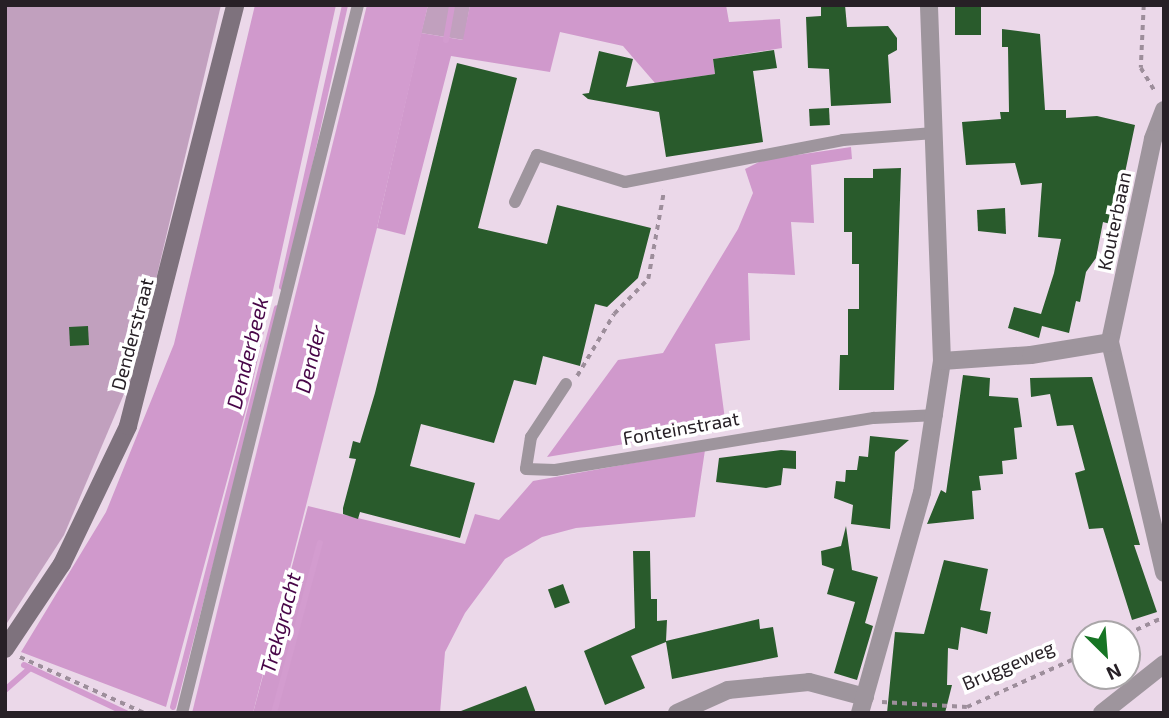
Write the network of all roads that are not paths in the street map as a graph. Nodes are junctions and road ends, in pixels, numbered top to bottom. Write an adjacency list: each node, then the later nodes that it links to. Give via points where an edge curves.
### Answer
1 (235, 5): 12 (street, Denderstraat, via 128,426 62,564)
2 (358, 5): 15 (lane, via 332,125)
3 (929, 5): 5 (street)
4 (1164, 110): 7 (street, Kouterbaan, via 1153,139)
5 (934, 133): 6 (lane, via 844,140 625,182 537,155); 8 (street)
6 (515, 202)
7 (1110, 342): 8 (street, via 1031,355); 11 (street, Kouterbaan)
8 (942, 361): 10 (street)
9 (566, 384): 10 (lane, Fonteinstraat, via 531,437 526,469 555,470 874,418)
10 (937, 415): 14 (street, via 922,493)
11 (1164, 573)
12 (12, 653)
13 (1164, 664): 17 (street)
14 (863, 704): 16 (street, via 809,682 728,690)
15 (182, 713)
16 (677, 713)
17 (1102, 713)

